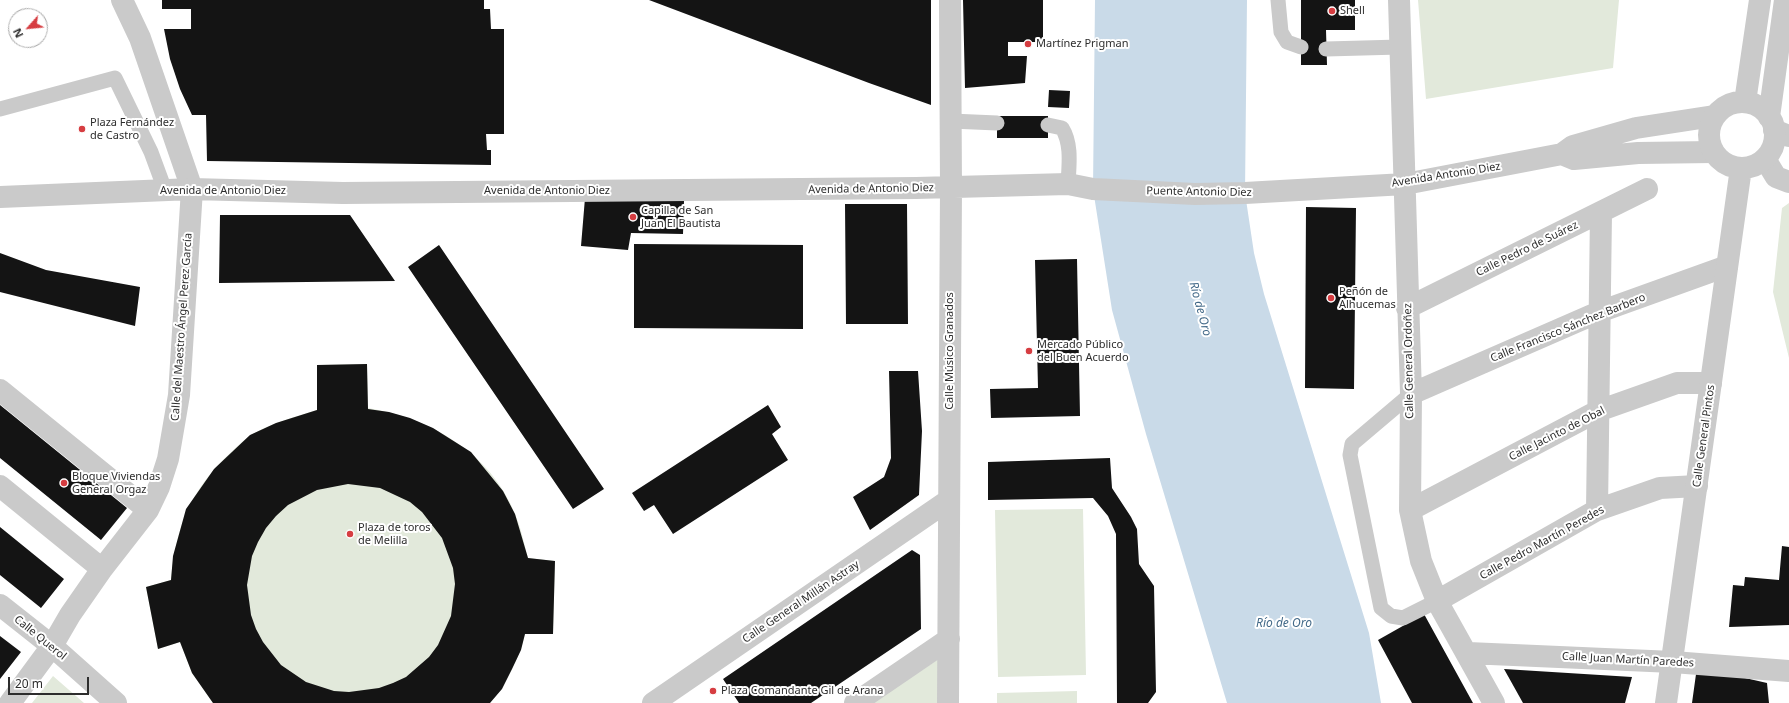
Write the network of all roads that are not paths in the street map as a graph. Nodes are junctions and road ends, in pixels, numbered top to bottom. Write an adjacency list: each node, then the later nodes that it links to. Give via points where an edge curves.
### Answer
1 (122, 0): 29 (street, via 140,38)
2 (950, 0): 14 (street, Calle Músico Granados)
3 (1278, 0): 8 (lane, via 1281,32 1287,42)
4 (1399, 0): 7 (street, Calle General Ordoñez)
5 (1760, 0): 11 (street)
6 (1785, 0): 10 (street)
7 (1400, 46): 9 (lane); 24 (street, Calle General Ordoñez)
8 (1301, 48)
9 (1326, 49)
10 (1782, 72): 17 (street)
11 (1745, 102): 13 (street, via 1728,104); 17 (street, via 1759,107)
12 (0, 109): 28 (lane, via 115,78 151,152)
13 (1714, 116): 18 (street, via 1708,134); 19 (street, Avenida Antonio Diez, via 1636,128 1573,146)
14 (951, 121): 15 (lane); 25 (street, Calle Músico Granados)
15 (998, 123)
16 (1048, 125): 23 (lane, via 1062,128 1067,136)
17 (1778, 128): 20 (street, via 1773,146)
18 (1713, 152): 19 (street, Avenida Antonio Diez, via 1638,153 1574,159); 21 (street, via 1725,164)
19 (1562, 154): 24 (street, Avenida Antonio Diez)
20 (1765, 159): 21 (street, via 1756,165); 22 (street, via 1776,177)
21 (1741, 168): 33 (street, Calle General Pintos)
22 (1789, 182)
23 (1068, 184): 25 (street, Avenida de Antonio Diez); 26 (street, Avenida de Antonio Diez)
24 (1405, 184): 30 (street, Avenida Antonio Diez); 34 (street, Calle General Ordoñez)
25 (951, 188): 29 (street, Avenida de Antonio Diez, via 343,193); 42 (street, Calle Músico Granados)
26 (1093, 189): 30 (street, Puente Antonio Diez, via 1194,194)
27 (1647, 189): 32 (street, Calle Pedro de Suárez)
28 (165, 190): 29 (street, Avenida de Antonio Diez); 31 (street, Avenida de Antonio Diez)
29 (192, 190): 43 (street, Calle del Maestro Ángel Perez García, via 179,395 168,459)
30 (1306, 190)
31 (0, 197)
32 (1601, 213): 34 (street, Calle Pedro de Suárez); 35 (street)
33 (1727, 266): 35 (street, Calle Francisco Sánchez Barbero); 36 (street, Calle General Pintos)
34 (1408, 308): 38 (street, Calle General Ordoñez)
35 (1599, 312): 38 (street, Calle Francisco Sánchez Barbero); 39 (street)
36 (1711, 383): 39 (street, Calle Jacinto de Obal, via 1678,382); 41 (street, Calle General Pintos)
37 (0, 390): 43 (street)
38 (1411, 394): 44 (street, Calle General Ordoñez); 47 (lane, via 1352,444 1350,455 1381,608 1390,616 1403,618)
39 (1598, 411): 44 (street, Calle Jacinto de Obal); 45 (street)
40 (0, 486): 46 (street)
41 (1697, 486): 45 (street, Calle Pedro Martín Peredes, via 1660,488); 52 (street, Calle General Pintos)
42 (950, 500): 49 (street, Calle Músico Granados); 56 (street, Calle General Millán Astray)
43 (148, 510): 46 (street, Calle del Maestro Ángel Perez García)
44 (1410, 510): 47 (street, Calle General Ordoñez, via 1421,561)
45 (1597, 510): 47 (street, Calle Pedro Martín Peredes)
46 (102, 569): 50 (street, Calle del Maestro Ángel Perez García)
47 (1437, 601): 51 (street, Calle General Ordoñez)
48 (0, 606): 50 (street, Calle Querol)
49 (949, 639): 57 (street); 58 (street, Calle Músico Granados)
50 (52, 646): 54 (street, Calle del Maestro Ángel Perez García); 55 (street, Calle Querol)
51 (1468, 653): 52 (street, Calle Juan Martín Paredes); 59 (street, Calle General Ordoñez)
52 (1673, 662): 53 (street, Calle Juan Martín Paredes); 60 (street, Calle General Pintos)
53 (1789, 671)
54 (10, 703)
55 (116, 703)
56 (653, 703)
57 (855, 703)
58 (948, 703)
59 (1494, 703)
60 (1666, 703)

